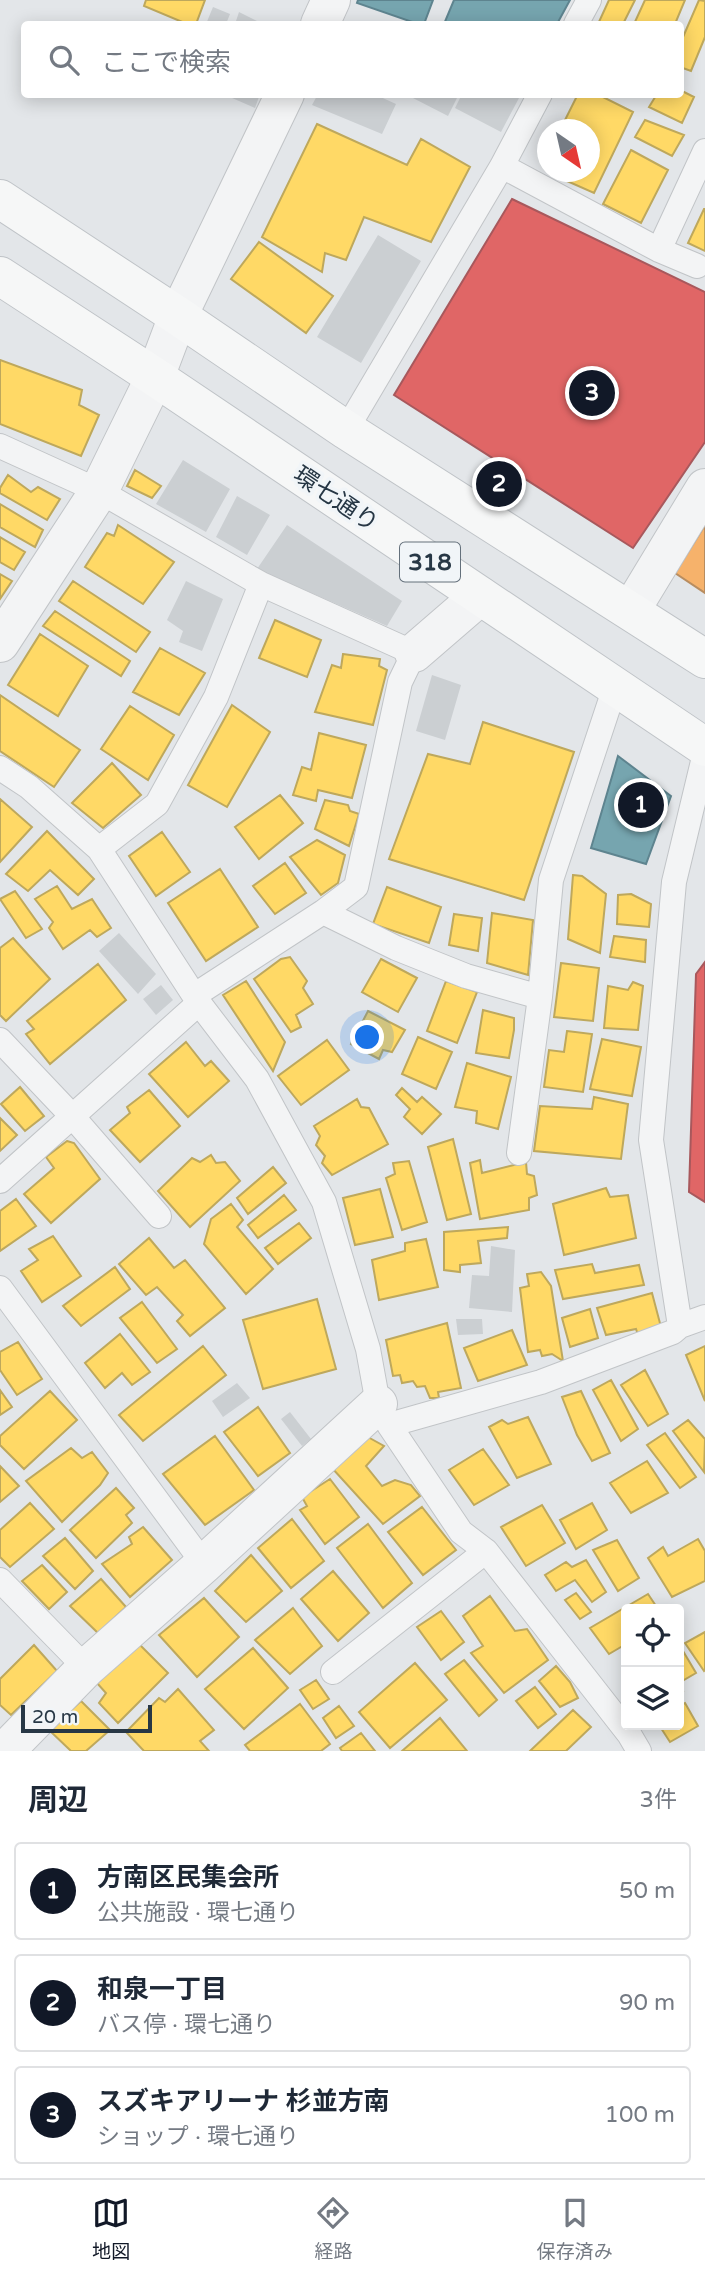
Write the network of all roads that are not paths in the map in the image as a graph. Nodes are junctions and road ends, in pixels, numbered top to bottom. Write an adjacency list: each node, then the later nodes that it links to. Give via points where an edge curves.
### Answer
1 (331, 0): 3 (street)
2 (589, 0): 4 (lane)
3 (321, 21)
4 (578, 21)
5 (283, 98): 13 (street)
6 (538, 98): 8 (lane)
7 (705, 152): 10 (lane)
8 (502, 166): 10 (lane); 15 (lane)
9 (0, 199): 13 (main road, 318)
10 (659, 250): 11 (lane)
11 (697, 266)
12 (0, 276): 14 (main road, 環七通り / 318)
13 (178, 316): 14 (street); 15 (main road, 318)
14 (155, 377): 17 (street); 20 (main road, 環七通り / 318)
15 (346, 430): 21 (main road, 318)
16 (0, 446): 17 (lane)
17 (99, 491): 19 (lane); 22 (street)
18 (704, 492): 21 (street)
19 (261, 584): 23 (lane); 29 (lane, via 216,697 157,804)
20 (480, 596): 23 (street); 25 (main road, 環七通り / 318)
21 (631, 610): 24 (main road, 318)
22 (0, 643)
23 (414, 653): 30 (lane, via 400,682 356,887)
24 (705, 659)
25 (615, 687): 26 (main road, 環七通り / 318); 31 (lane, via 551,880)
26 (705, 747)
27 (705, 753): 40 (lane, via 674,881 651,1140)
28 (0, 768): 29 (lane, via 29,787)
29 (99, 849): 32 (lane)
30 (323, 912): 31 (lane, via 466,976); 32 (lane)
31 (540, 997): 35 (lane)
32 (197, 999): 34 (lane); 41 (lane, via 257,1079 324,1202)
33 (0, 1040): 34 (lane)
34 (73, 1117): 36 (lane); 37 (lane)
35 (519, 1153)
36 (0, 1181)
37 (159, 1216)
38 (0, 1288): 43 (lane)
39 (705, 1317): 40 (lane)
40 (680, 1326): 41 (lane, via 541,1382)
41 (384, 1414): 42 (lane, via 461,1532); 43 (street)
42 (486, 1551): 46 (lane); 48 (lane)
43 (204, 1564): 45 (street)
44 (0, 1580): 45 (lane)
45 (86, 1668): 47 (street)
46 (332, 1672)
47 (20, 1746)
48 (639, 1751)

